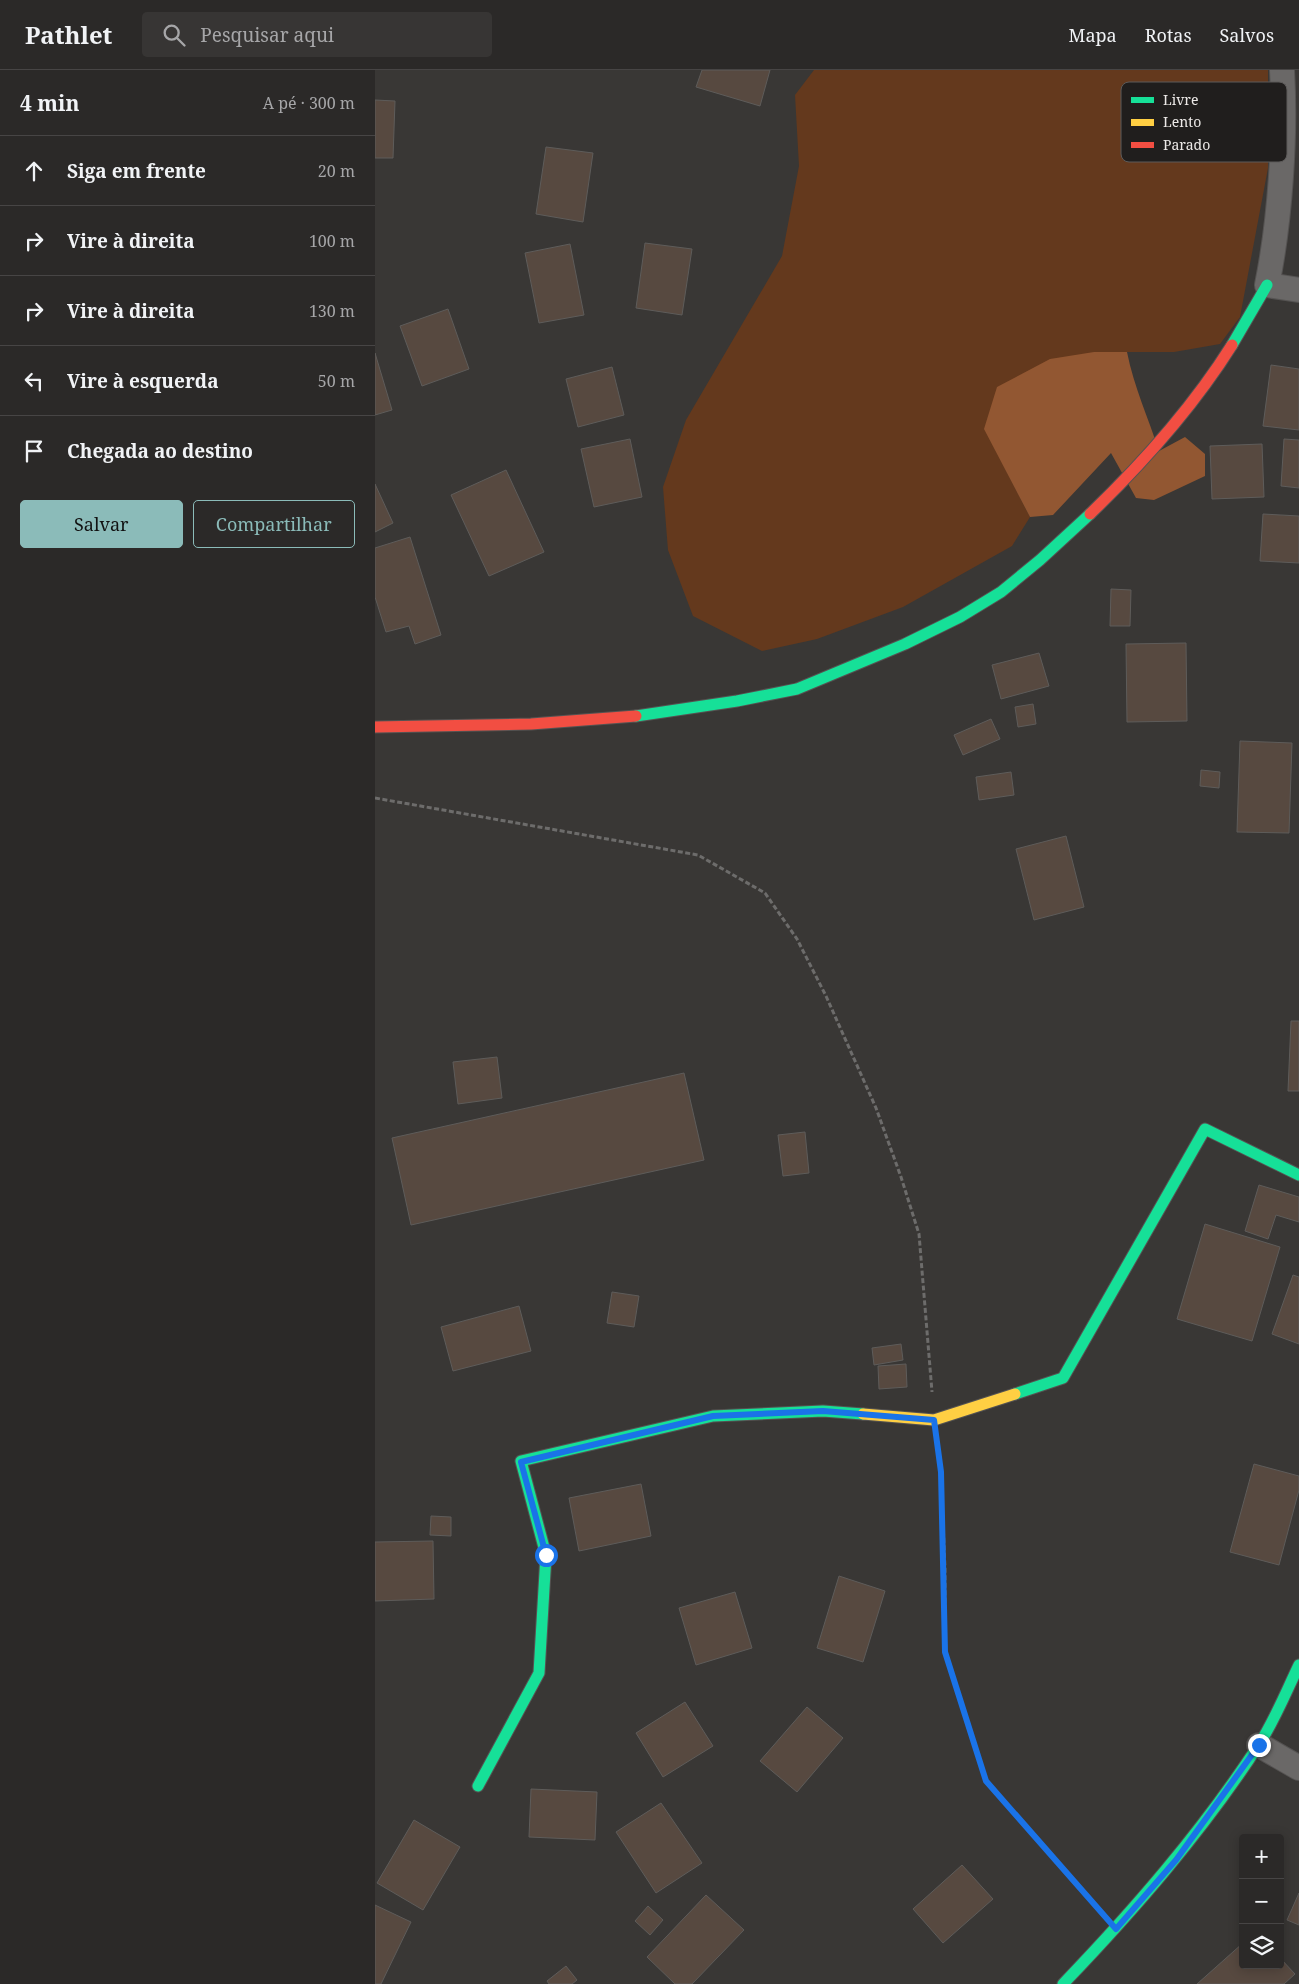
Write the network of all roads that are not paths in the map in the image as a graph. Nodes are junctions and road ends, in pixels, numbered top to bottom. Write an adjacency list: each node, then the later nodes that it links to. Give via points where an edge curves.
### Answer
1 (1280, 162): 2 (street)
2 (1267, 286): 3 (street); 4 (street, via 1228,352 1181,419 1108,498 1043,559 974,609 891,650 791,691 682,710 563,722)
3 (1299, 290)
4 (375, 727)
5 (1299, 1176): 9 (street, via 1205,1130 1063,1378 934,1420 823,1411 713,1416 521,1462 546,1555 539,1673)
6 (1299, 1665): 7 (street)
7 (1259, 1745): 8 (street); 10 (street, via 1176,1860)
8 (1299, 1768)
9 (478, 1786)
10 (1063, 1984)

